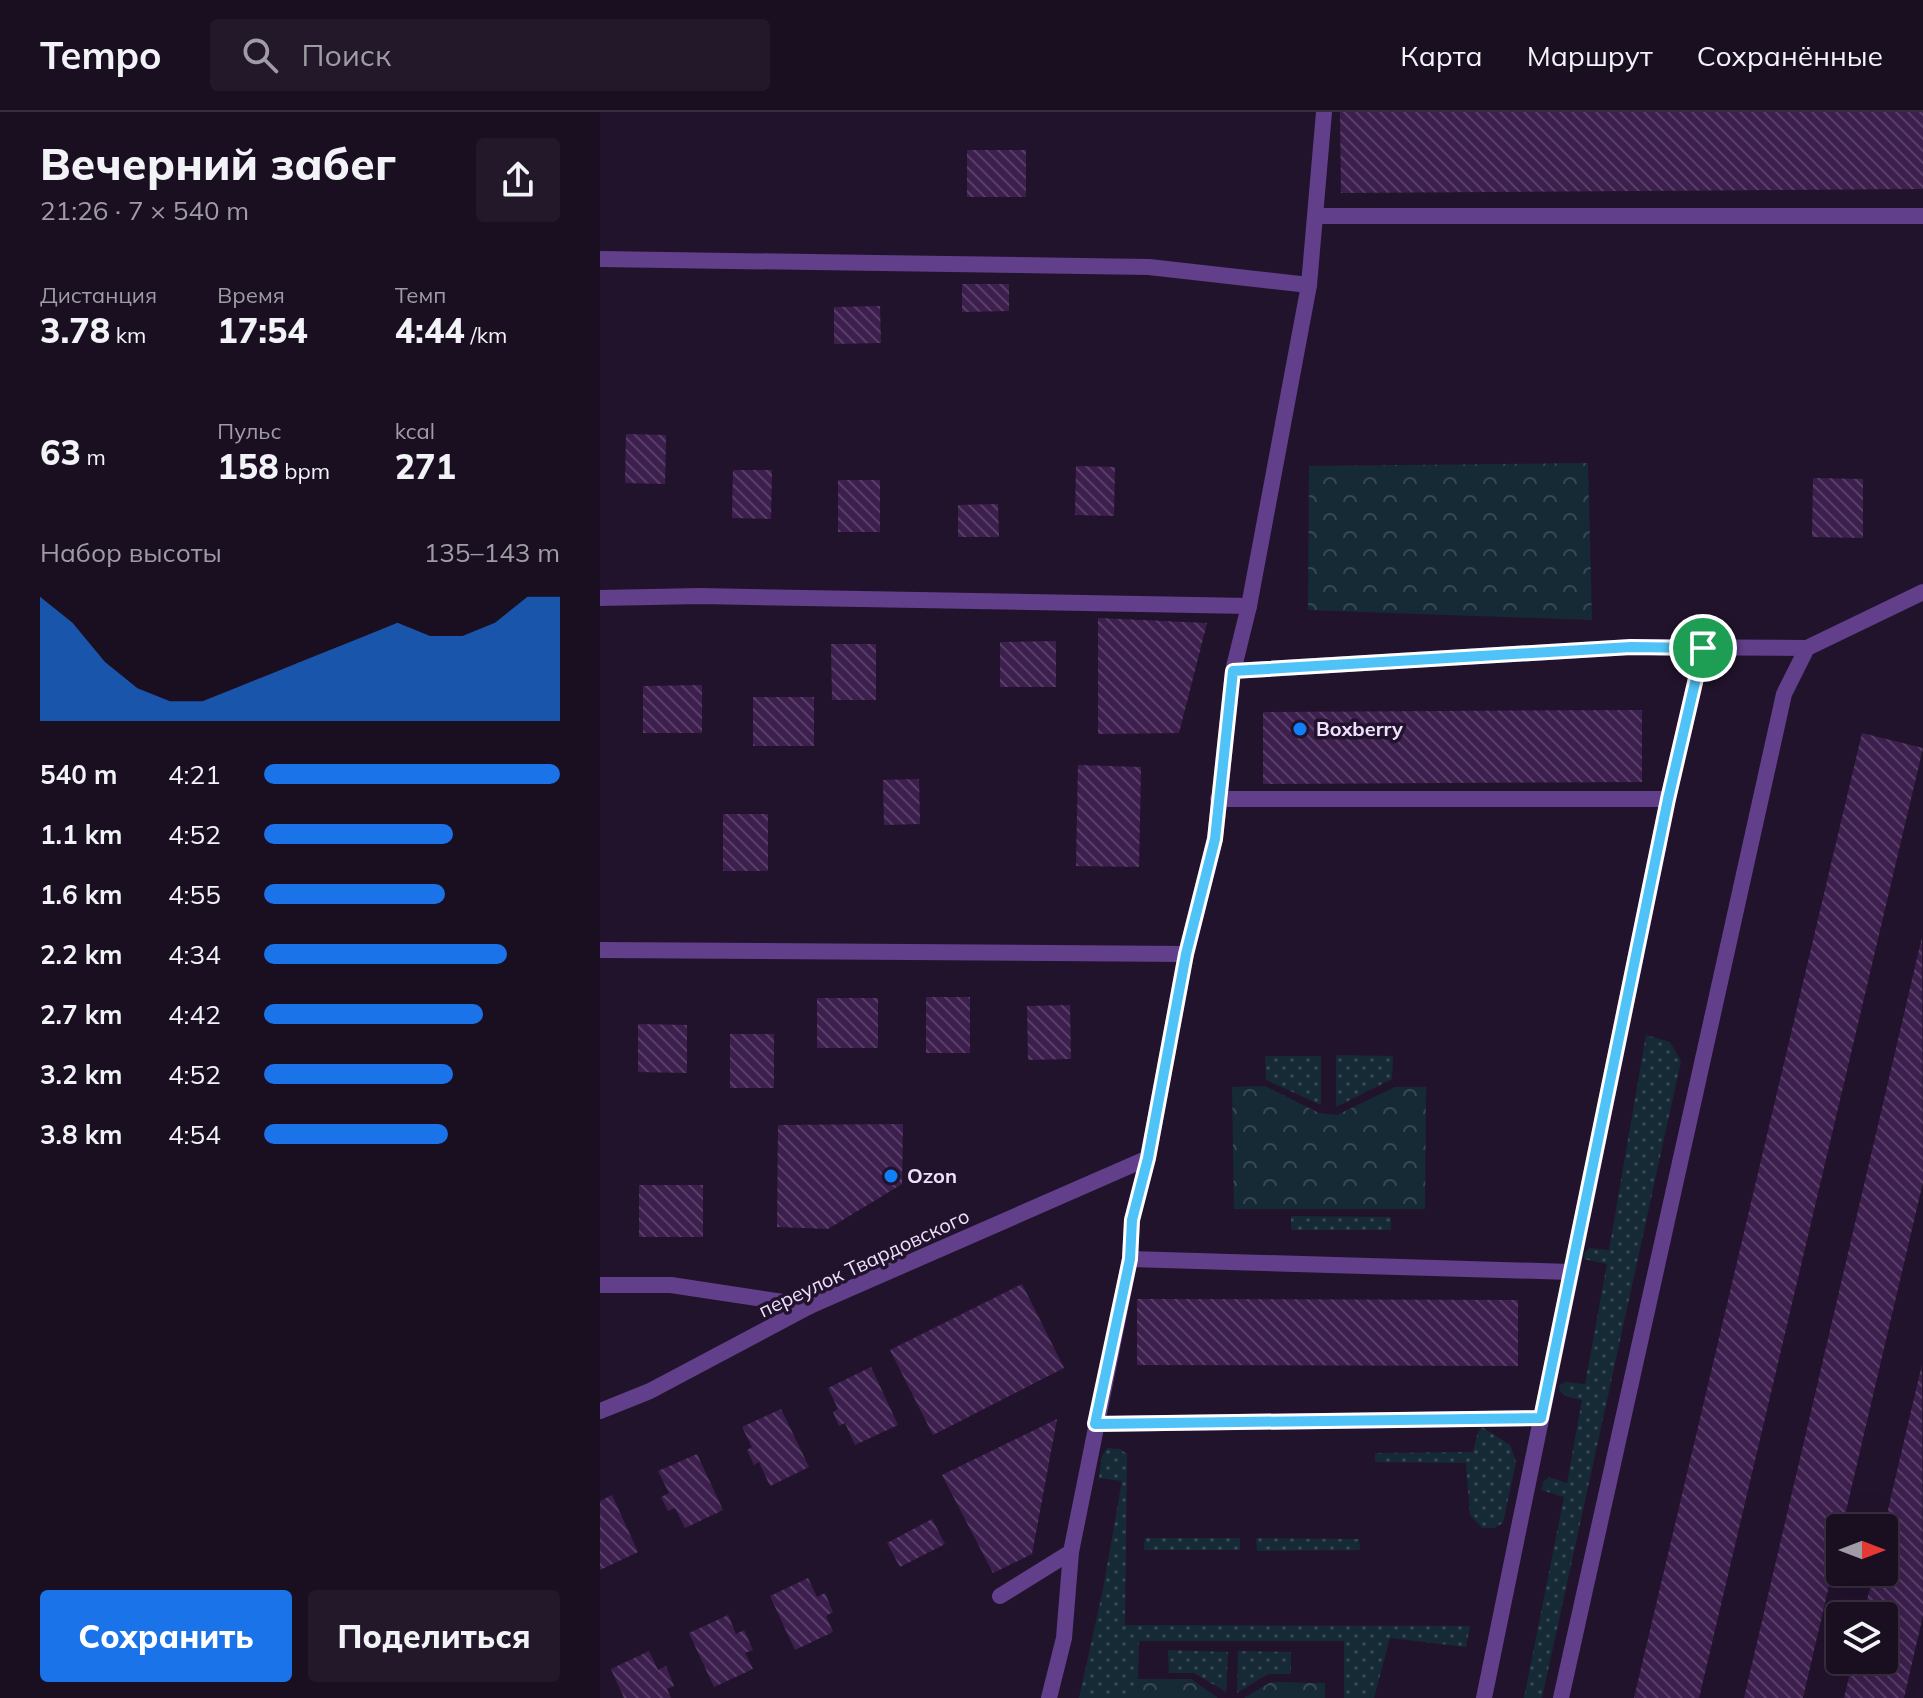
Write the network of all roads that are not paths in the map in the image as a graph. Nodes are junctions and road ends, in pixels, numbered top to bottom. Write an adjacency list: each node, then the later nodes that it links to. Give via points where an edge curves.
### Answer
1 (1324, 112): 2 (street)
2 (1317, 216): 3 (street); 5 (street)
3 (1923, 216)
4 (600, 259): 5 (street, via 1149,267)
5 (1309, 285): 8 (street)
6 (1923, 592): 10 (street)
7 (600, 598): 8 (street)
8 (1249, 606): 11 (street)
9 (1703, 648): 10 (street); 11 (street, via 1631,647); 13 (street)
10 (1807, 648): 28 (street, via 1784,694)
11 (1233, 671): 12 (street)
12 (1218, 799): 13 (street); 15 (street, via 1215,839)
13 (1668, 799): 18 (street)
14 (600, 950): 15 (street)
15 (1186, 954): 16 (street)
16 (1148, 1158): 17 (street, via 1132,1220); 20 (street, переулок Твардовского)
17 (1130, 1259): 18 (street); 23 (street)
18 (1571, 1272): 22 (street)
19 (600, 1285): 20 (street, via 671,1285)
20 (810, 1306): 21 (street, переулок Твардовского, via 650,1391)
21 (600, 1411)
22 (1541, 1418): 23 (street); 27 (street)
23 (1095, 1424): 24 (street)
24 (1071, 1552): 25 (street); 26 (street, via 1064,1638)
25 (1000, 1596)
26 (1049, 1698)
27 (1484, 1698)
28 (1561, 1698)

